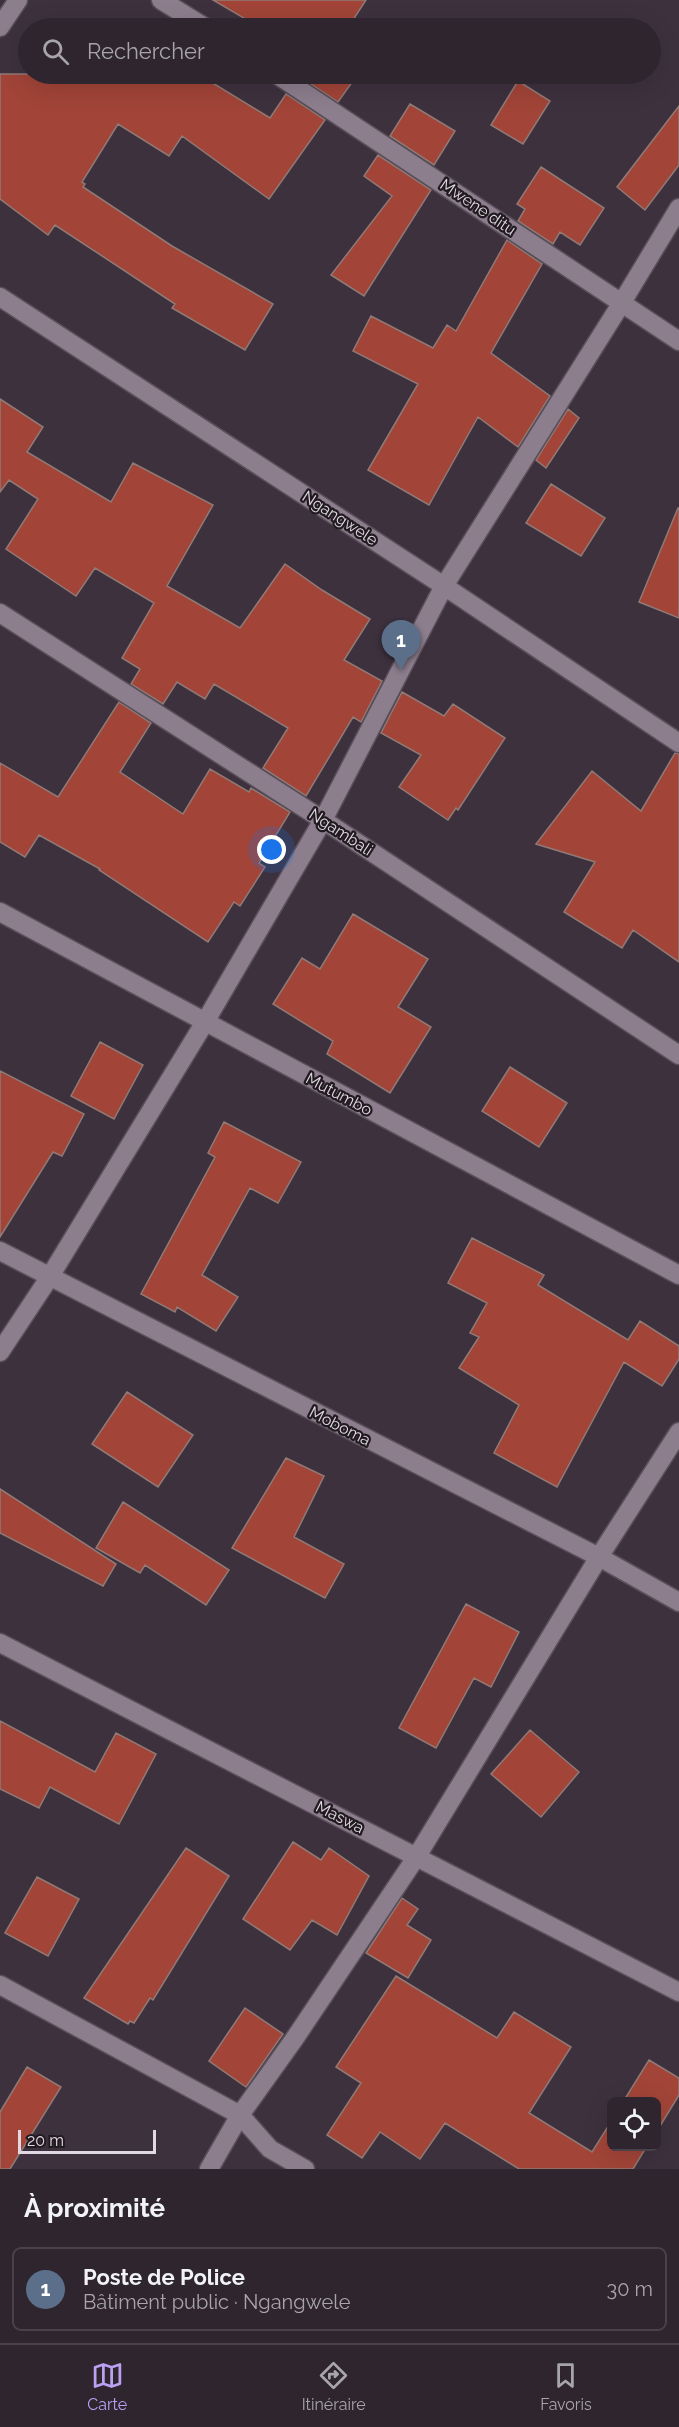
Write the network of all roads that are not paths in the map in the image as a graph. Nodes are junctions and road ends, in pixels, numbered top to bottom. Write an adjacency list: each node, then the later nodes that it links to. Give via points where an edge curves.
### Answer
1 (18, 0): 4 (street)
2 (161, 0): 3 (street)
3 (190, 18)
4 (0, 27)
5 (292, 84): 8 (street, Mwene ditu)
6 (679, 208): 8 (street)
7 (0, 297): 10 (street, Ngangwele)
8 (621, 304): 9 (street, Mwene ditu); 10 (street)
9 (679, 341)
10 (444, 586): 12 (street, Ngangwele); 13 (street)
11 (0, 613): 13 (street, Ngambali)
12 (679, 743)
13 (323, 820): 15 (street); 16 (street, Ngambali)
14 (0, 912): 15 (street, Mutumbo)
15 (205, 1022): 18 (street, Mutumbo); 19 (street)
16 (679, 1055)
17 (0, 1251): 19 (street, Moboma)
18 (679, 1275)
19 (49, 1278): 20 (street); 22 (street, Moboma)
20 (0, 1352)
21 (679, 1432): 22 (street)
22 (599, 1557): 23 (street, Moboma); 25 (street)
23 (679, 1602)
24 (0, 1643): 25 (street, Maswa)
25 (417, 1856): 27 (street, Maswa); 28 (street)
26 (0, 1985): 28 (street)
27 (679, 1992)
28 (240, 2115): 29 (street); 30 (street, via 270,2149)
29 (209, 2169)
30 (305, 2169)

